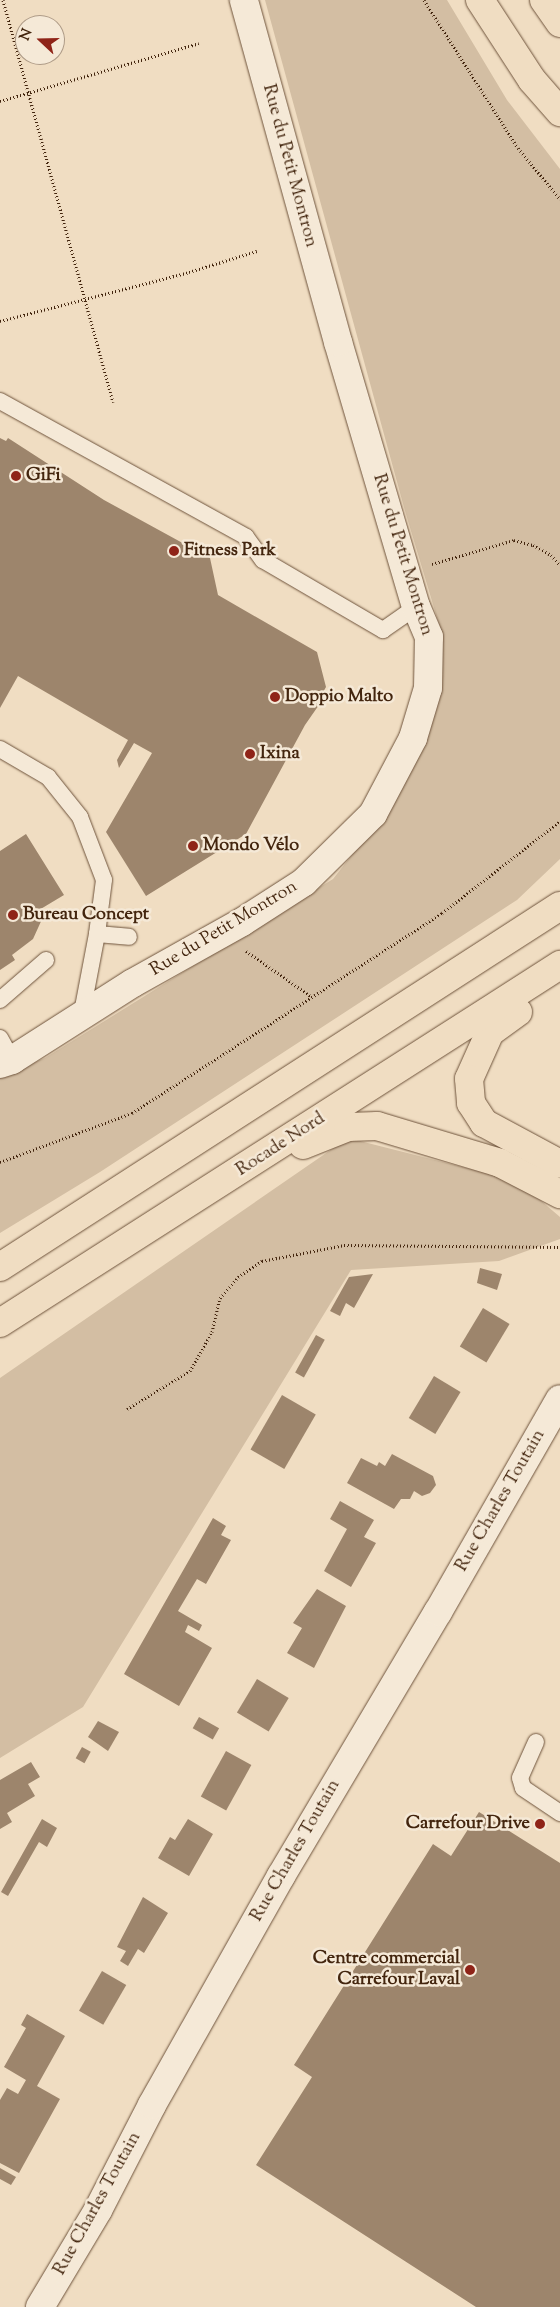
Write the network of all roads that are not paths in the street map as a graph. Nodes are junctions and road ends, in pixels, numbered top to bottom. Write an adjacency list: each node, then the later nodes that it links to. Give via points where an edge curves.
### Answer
1 (244, 0): 9 (street, Rue du Petit Montron)
2 (480, 0): 5 (main road)
3 (544, 0): 4 (main road)
4 (560, 24)
5 (532, 80): 6 (main road); 7 (main road)
6 (560, 112)
7 (560, 120)
8 (0, 400): 9 (lane, via 246,537 263,560 383,630)
9 (416, 607): 20 (street, Rue du Petit Montron, via 429,637 428,688 413,738 373,814 304,882 221,934 138,980)
10 (0, 749): 14 (lane, via 48,777 80,817 104,880)
11 (560, 898): 13 (main road)
12 (560, 906): 13 (main road)
13 (529, 927): 25 (main road)
14 (97, 934): 15 (lane); 20 (lane)
15 (129, 937)
16 (46, 960): 19 (lane)
17 (560, 965): 23 (main road, Rocade Nord)
18 (560, 984): 22 (main road, via 490,1032 469,1079 471,1103 484,1123)
19 (0, 1000)
20 (81, 1018): 21 (street, Rue du Petit Montron)
21 (4, 1054)
22 (560, 1164)
23 (241, 1170): 24 (main road, via 348,1127 377,1126 500,1163); 26 (main road, Rocade Nord)
24 (560, 1194)
25 (0, 1267)
26 (0, 1322)
27 (560, 1399): 30 (street, Rue Charles Toutain, via 281,1876 152,2104 98,2210)
28 (536, 1742): 29 (lane, via 520,1778 523,1788)
29 (560, 1813)
30 (40, 2307)

